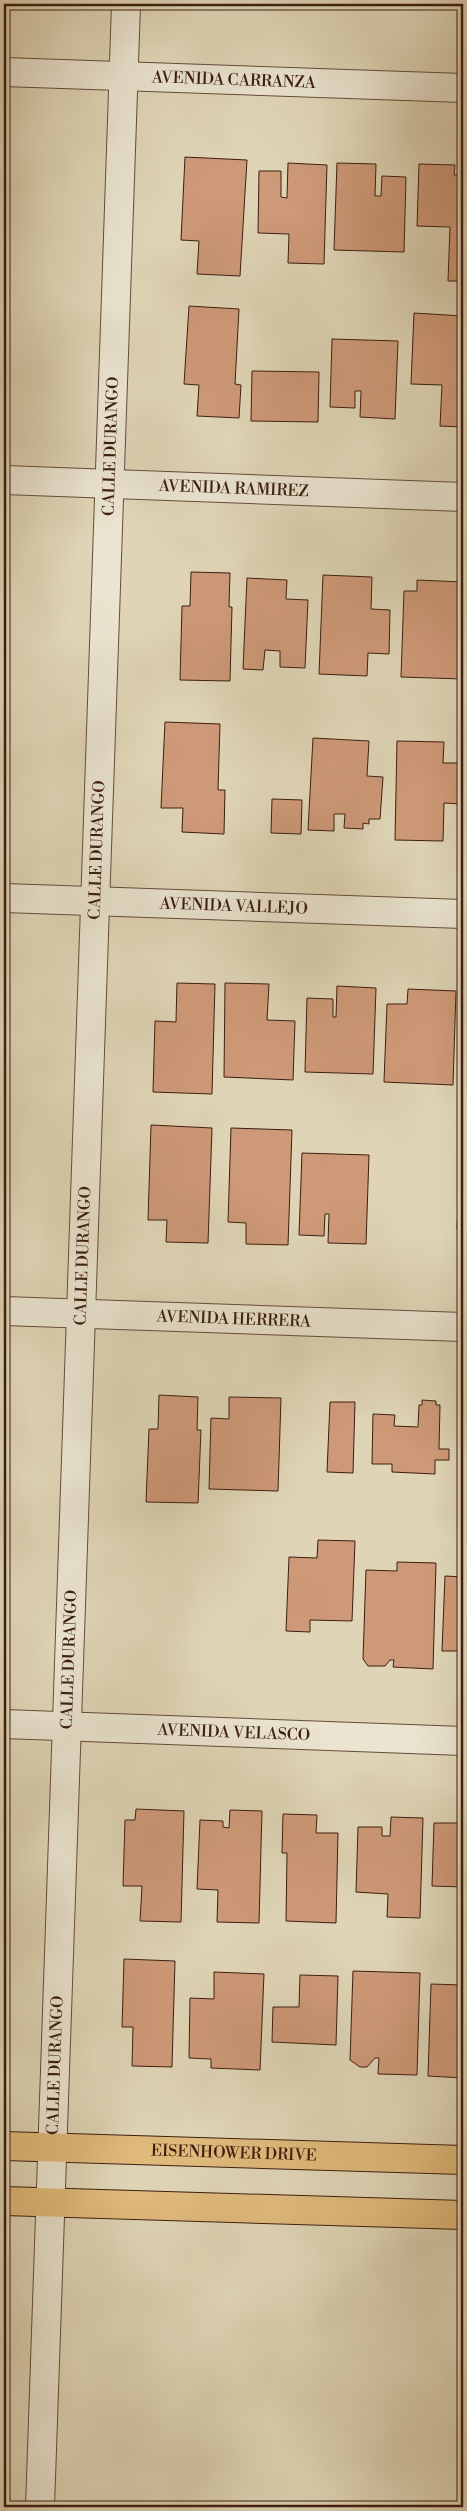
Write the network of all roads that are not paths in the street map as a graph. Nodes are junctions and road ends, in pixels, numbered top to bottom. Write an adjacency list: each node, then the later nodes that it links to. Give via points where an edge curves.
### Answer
1 (126, 4): 3 (street, CALLE DURANGO)
2 (4, 72): 3 (street, AVENIDA CARRANZA)
3 (123, 76): 4 (street, AVENIDA CARRANZA); 6 (street, CALLE DURANGO)
4 (463, 88)
5 (4, 480): 6 (street, AVENIDA RAMIREZ)
6 (110, 484): 7 (street, AVENIDA RAMIREZ); 9 (street, CALLE DURANGO)
7 (463, 497)
8 (4, 898): 9 (street, AVENIDA VALLEJO)
9 (95, 901): 10 (street, AVENIDA VALLEJO); 12 (street, CALLE DURANGO)
10 (463, 914)
11 (4, 1311): 12 (street, AVENIDA HERRERA)
12 (81, 1314): 13 (street, AVENIDA HERRERA); 15 (street, CALLE DURANGO)
13 (463, 1327)
14 (4, 1724): 15 (street, AVENIDA VELASCO)
15 (66, 1727): 16 (street, AVENIDA VELASCO); 18 (street, CALLE DURANGO)
16 (463, 1741)
17 (4, 2146): 18 (main road, EISENHOWER DRIVE)
18 (52, 2148): 19 (main road, EISENHOWER DRIVE); 21 (street, CALLE DURANGO)
19 (463, 2160)
20 (4, 2201): 21 (main road)
21 (51, 2202): 22 (main road); 23 (street, CALLE DURANGO)
22 (463, 2215)
23 (40, 2507)

